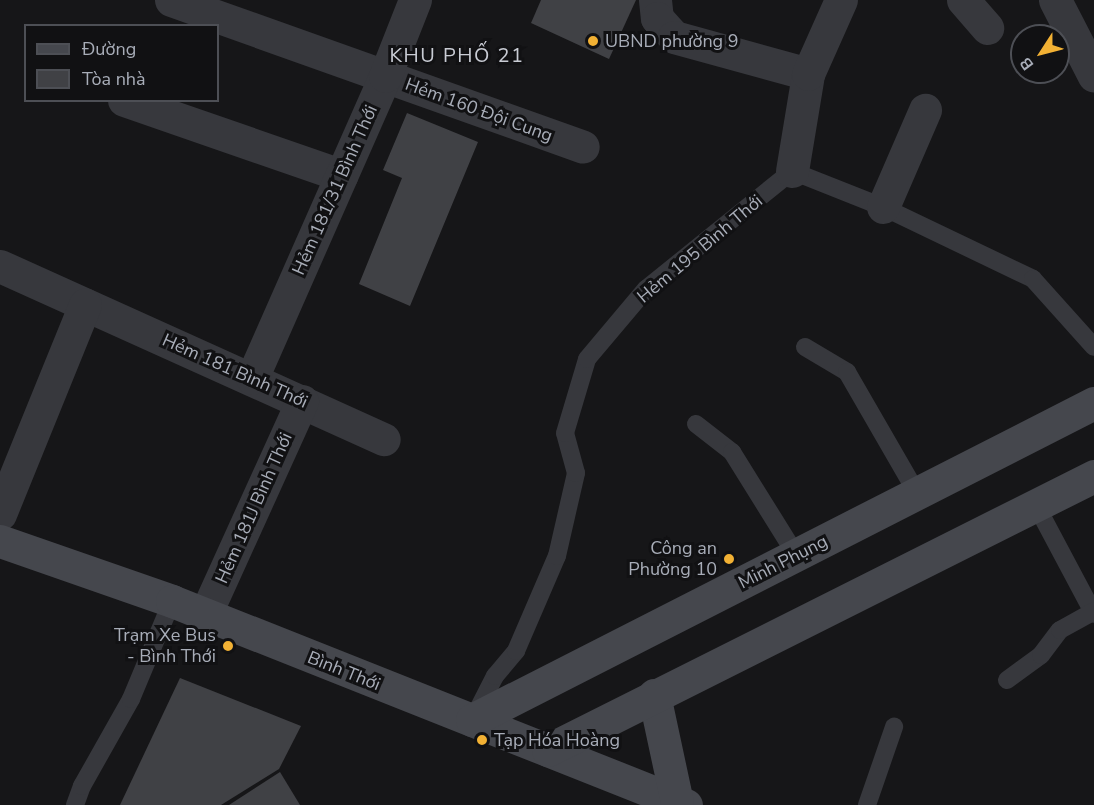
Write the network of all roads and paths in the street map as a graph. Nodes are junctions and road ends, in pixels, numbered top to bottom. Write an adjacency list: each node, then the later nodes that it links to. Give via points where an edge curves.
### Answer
1 (415, 0): 9 (street, Hẻm 181/31 Bình Thới)
2 (656, 0): 8 (street, via 657,18 674,38)
3 (841, 0): 8 (street)
4 (963, 0): 7 (street)
5 (1055, 0): 10 (street)
6 (190, 3): 9 (street, Hẻm 160 Đội Cung)
7 (987, 28)
8 (808, 74): 14 (street)
9 (385, 76): 13 (street, Hẻm 160 Đội Cung); 15 (street, Hẻm 181/31 Bình Thới)
10 (1094, 76)
11 (130, 102): 15 (street)
12 (925, 110): 16 (street)
13 (583, 147)
14 (792, 171): 16 (lane); 37 (lane, Hẻm 195 Bình Thới, via 646,290 587,359 565,433 576,473 557,556 516,651 495,676)
15 (341, 175): 21 (street, Hẻm 181/31 Bình Thới)
16 (883, 207): 19 (lane, via 1033,279)
17 (0, 266): 18 (street, Hẻm 181 Bình Thới)
18 (85, 305): 21 (street, Hẻm 181 Bình Thới); 29 (street)
19 (1094, 347)
20 (805, 348): 27 (lane, via 848,372)
21 (252, 378): 22 (street, Hẻm 181 Bình Thới)
22 (302, 401): 25 (street, Hẻm 181 Bình Thới); 34 (street, Hẻm 181J Bình Thới)
23 (1094, 404): 27 (main road, Minh Phụng)
24 (696, 424): 31 (lane, via 732,452)
25 (384, 439)
26 (1094, 476): 28 (main road)
27 (917, 493): 31 (main road, Minh Phụng)
28 (1036, 505): 33 (lane); 36 (main road)
29 (0, 514)
30 (0, 541): 32 (main road, Bình Thới)
31 (796, 555): 37 (main road, Minh Phụng)
32 (172, 601): 34 (main road, Bình Thới); 41 (lane, via 131,699)
33 (1094, 613): 35 (lane, via 1060,630 1041,656)
34 (205, 615): 37 (main road, Bình Thới)
35 (1007, 680)
36 (654, 695): 39 (main road); 40 (main road)
37 (472, 720): 39 (main road, Bình Thới)
38 (894, 727): 42 (lane)
39 (548, 750): 40 (main road, Bình Thới)
40 (681, 803)
41 (75, 805)
42 (867, 805)

